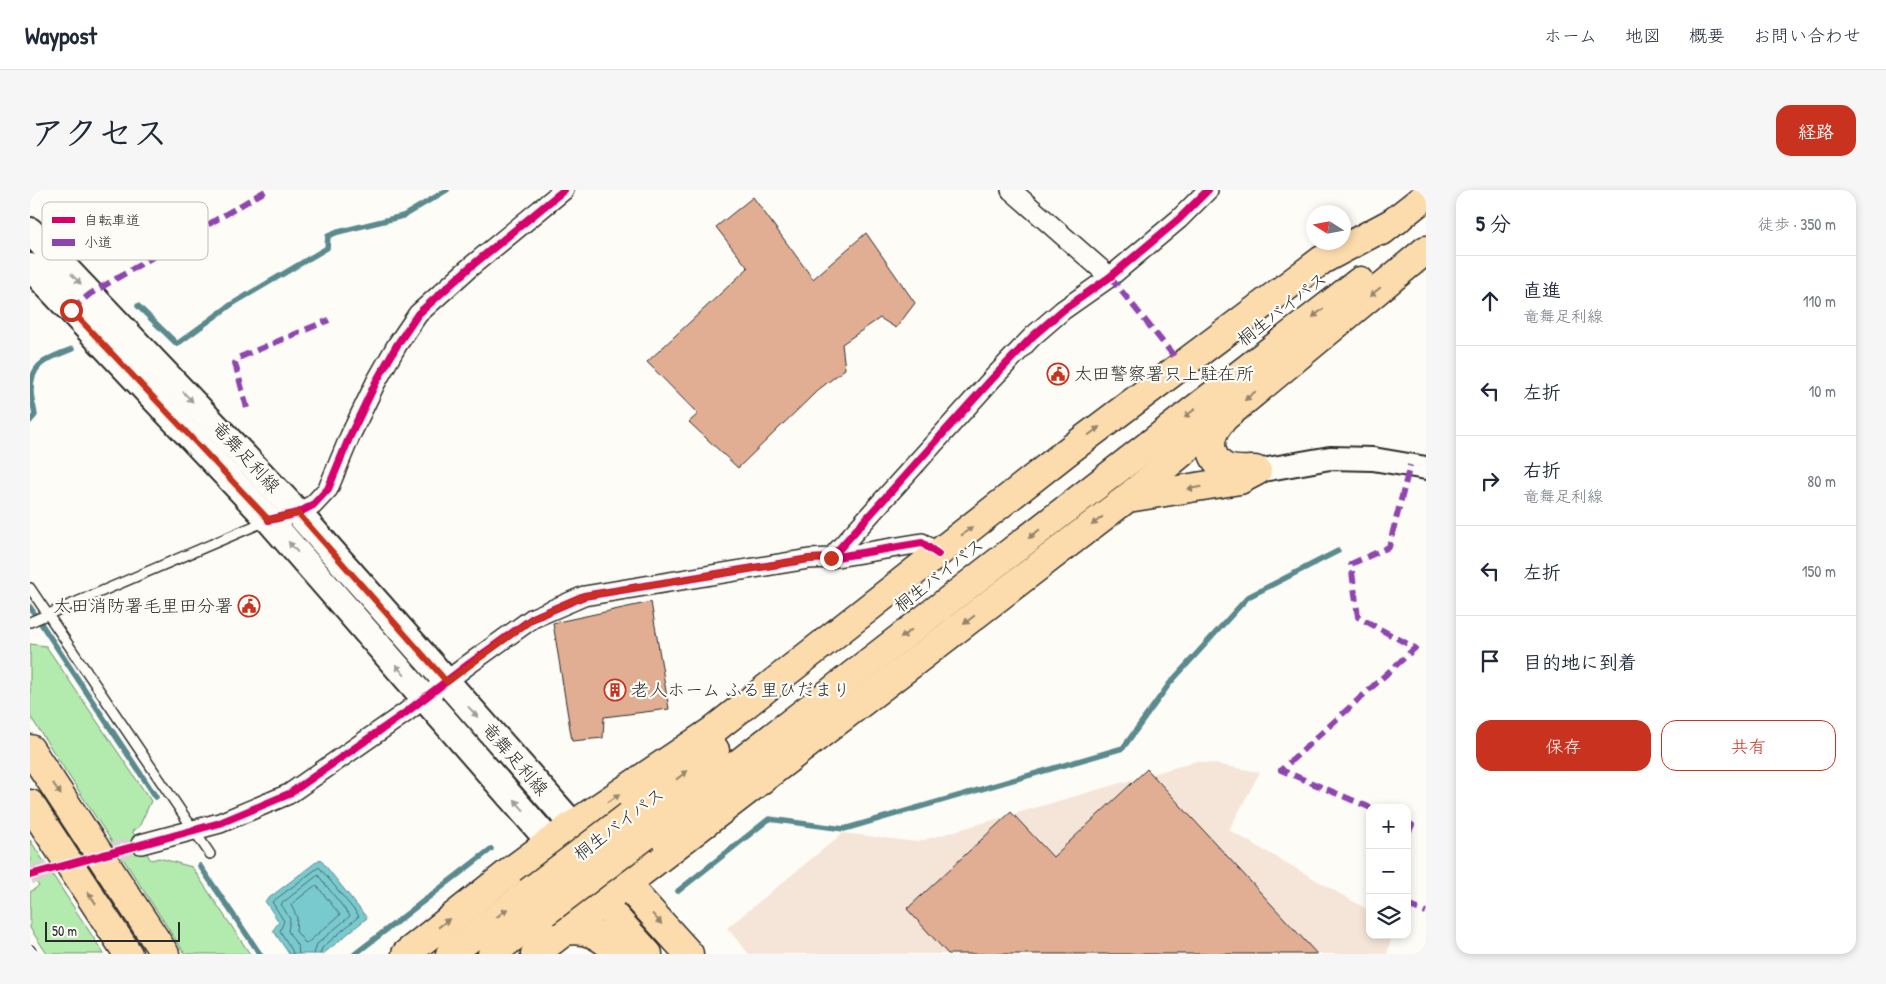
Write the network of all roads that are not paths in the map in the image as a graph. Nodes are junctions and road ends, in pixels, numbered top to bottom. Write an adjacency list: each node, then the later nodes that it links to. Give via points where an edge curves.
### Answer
1 (564, 190): 17 (street, via 418,314 376,382 328,489 313,505)
2 (1011, 190): 12 (street)
3 (1208, 190): 12 (street)
4 (1426, 196): 5 (highway, 桐生バイパス)
5 (1397, 220): 19 (highway, one-way to 5, via 1068,451 1322,260); 29 (highway, 桐生バイパス, one-way to 5)
6 (1426, 230): 29 (highway, 桐生バイパス, one-way to 29)
7 (30, 231): 8 (main road, 竜舞足利線, one-way to 8)
8 (42, 244)
9 (1426, 250): 13 (highway, one-way to 13)
10 (58, 260): 17 (main road, 竜舞足利線, one-way to 17)
11 (30, 267): 18 (main road, 竜舞足利線)
12 (1110, 277): 20 (street, via 1033,336)
13 (1223, 418): 15 (highway, via 1213,432 1211,443 1218,464 1229,469); 16 (highway)
14 (1426, 468): 15 (street, via 1330,458)
15 (1257, 470): 16 (highway, one-way to 16, via 1240,480)
16 (1126, 499): 34 (highway, one-way to 34)
17 (298, 513): 18 (street); 24 (main road, 竜舞足利線)
18 (269, 520): 22 (lane); 25 (main road, 竜舞足利線, one-way to 18)
19 (938, 554): 20 (street, via 922,543); 28 (highway, one-way to 19, via 712,731)
20 (831, 558): 24 (street, via 584,596 533,618)
21 (30, 588): 22 (lane)
22 (48, 615): 23 (lane); 30 (lane)
23 (30, 622)
24 (447, 682): 25 (street); 28 (main road, 竜舞足利線, one-way to 28)
25 (424, 698): 30 (street, via 289,794); 31 (main road, 竜舞足利線, one-way to 25)
26 (30, 749): 41 (highway, one-way to 41)
27 (30, 804): 40 (highway, one-way to 27)
28 (573, 825): 31 (highway); 34 (highway)
29 (637, 826): 35 (highway, 桐生バイパス, bridge)
30 (194, 831): 32 (street); 33 (lane)
31 (550, 842): 36 (highway); 42 (highway, one-way to 31)
32 (141, 844)
33 (210, 854)
34 (625, 884): 36 (highway); 48 (highway, one-way to 48)
35 (537, 902): 43 (highway, 桐生バイパス, one-way to 35); 44 (highway, 桐生バイパス)
36 (602, 902): 37 (highway); 47 (highway)
37 (564, 931): 45 (highway); 46 (highway, via 576,929 595,934)
38 (30, 950): 39 (lane)
39 (32, 954)
40 (128, 954)
41 (165, 954)
42 (406, 954)
43 (450, 954)
44 (492, 954)
45 (535, 954)
46 (619, 954)
47 (648, 954)
48 (689, 954)

